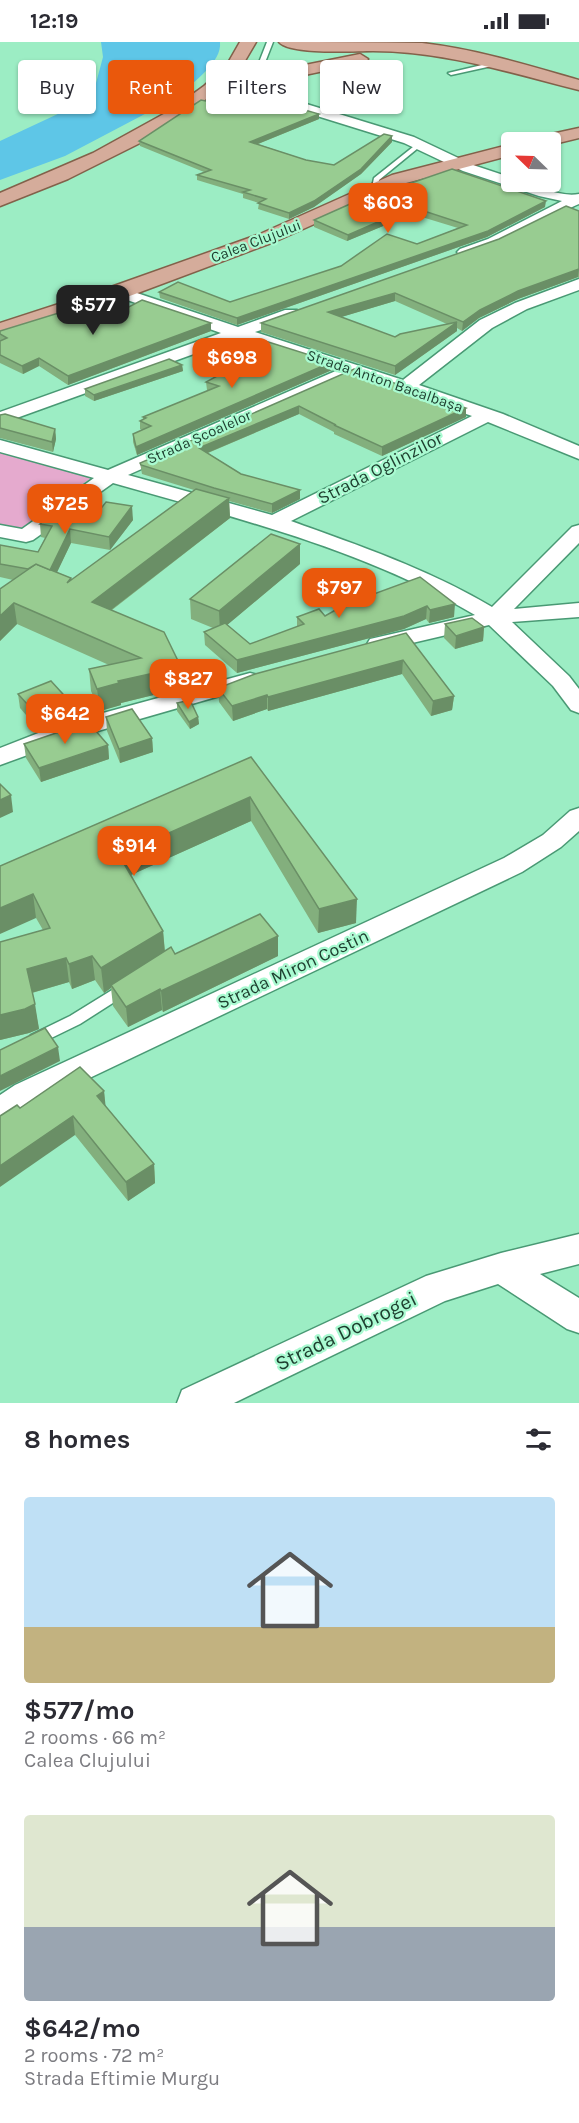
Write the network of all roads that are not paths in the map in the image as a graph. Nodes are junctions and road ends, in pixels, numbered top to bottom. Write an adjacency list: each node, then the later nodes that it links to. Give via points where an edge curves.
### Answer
1 (248, 42): 5 (main road)
2 (270, 42): 6 (lane)
3 (287, 42): 4 (main road)
4 (431, 46): 7 (main road); 8 (main road)
5 (244, 60)
6 (256, 60)
7 (500, 63): 9 (lane); 10 (main road)
8 (308, 69)
9 (451, 73)
10 (579, 85)
11 (206, 95): 20 (main road, via 120,147)
12 (308, 109): 15 (street)
13 (579, 133): 14 (main road)
14 (561, 137)
15 (420, 144): 17 (street); 18 (lane, via 376,179)
16 (501, 152): 17 (main road, Calea Clujului)
17 (456, 162): 18 (main road, Calea Clujului); 19 (street)
18 (374, 190): 25 (main road, Calea Clujului, via 267,238)
19 (544, 194): 21 (street); 22 (street)
20 (0, 200)
21 (578, 203): 22 (street)
22 (558, 208): 23 (street, via 493,242)
23 (450, 257)
24 (579, 284): 30 (street, via 486,324)
25 (119, 292): 27 (main road, Calea Clujului); 28 (street, Strada Anton Bacalbașa)
26 (306, 309): 28 (street)
27 (0, 330)
28 (238, 333): 29 (street, Strada Anton Bacalbașa); 32 (street)
29 (354, 369): 30 (street, Strada Anton Bacalbașa); 35 (street, Strada Școalelor)
30 (405, 387): 31 (street, Strada Anton Bacalbașa)
31 (487, 415): 34 (street, Strada Anton Bacalbașa); 36 (street, Strada Oglinzilor)
32 (0, 418)
33 (0, 446): 35 (street)
34 (579, 453)
35 (110, 476): 36 (street); 37 (street, Strada Școalelor, via 26,536)
36 (274, 522): 40 (street, via 443,586)
37 (0, 531)
38 (579, 531): 40 (street)
39 (579, 610): 40 (street)
40 (494, 617): 41 (street); 43 (street, via 561,681)
41 (358, 649)
42 (269, 674): 44 (street, via 68,731)
43 (579, 705)
44 (0, 757)
45 (579, 817): 48 (street, Strada Miron Costin, via 552,841 513,865 26,1095)
46 (135, 982): 47 (lane, via 75,1020)
47 (21, 1046)
48 (0, 1111)
49 (579, 1249): 50 (street, Strada Dobrogei)
50 (501, 1268): 51 (street); 52 (street, Strada Dobrogei, via 438,1287)
51 (579, 1317)
52 (195, 1403)

